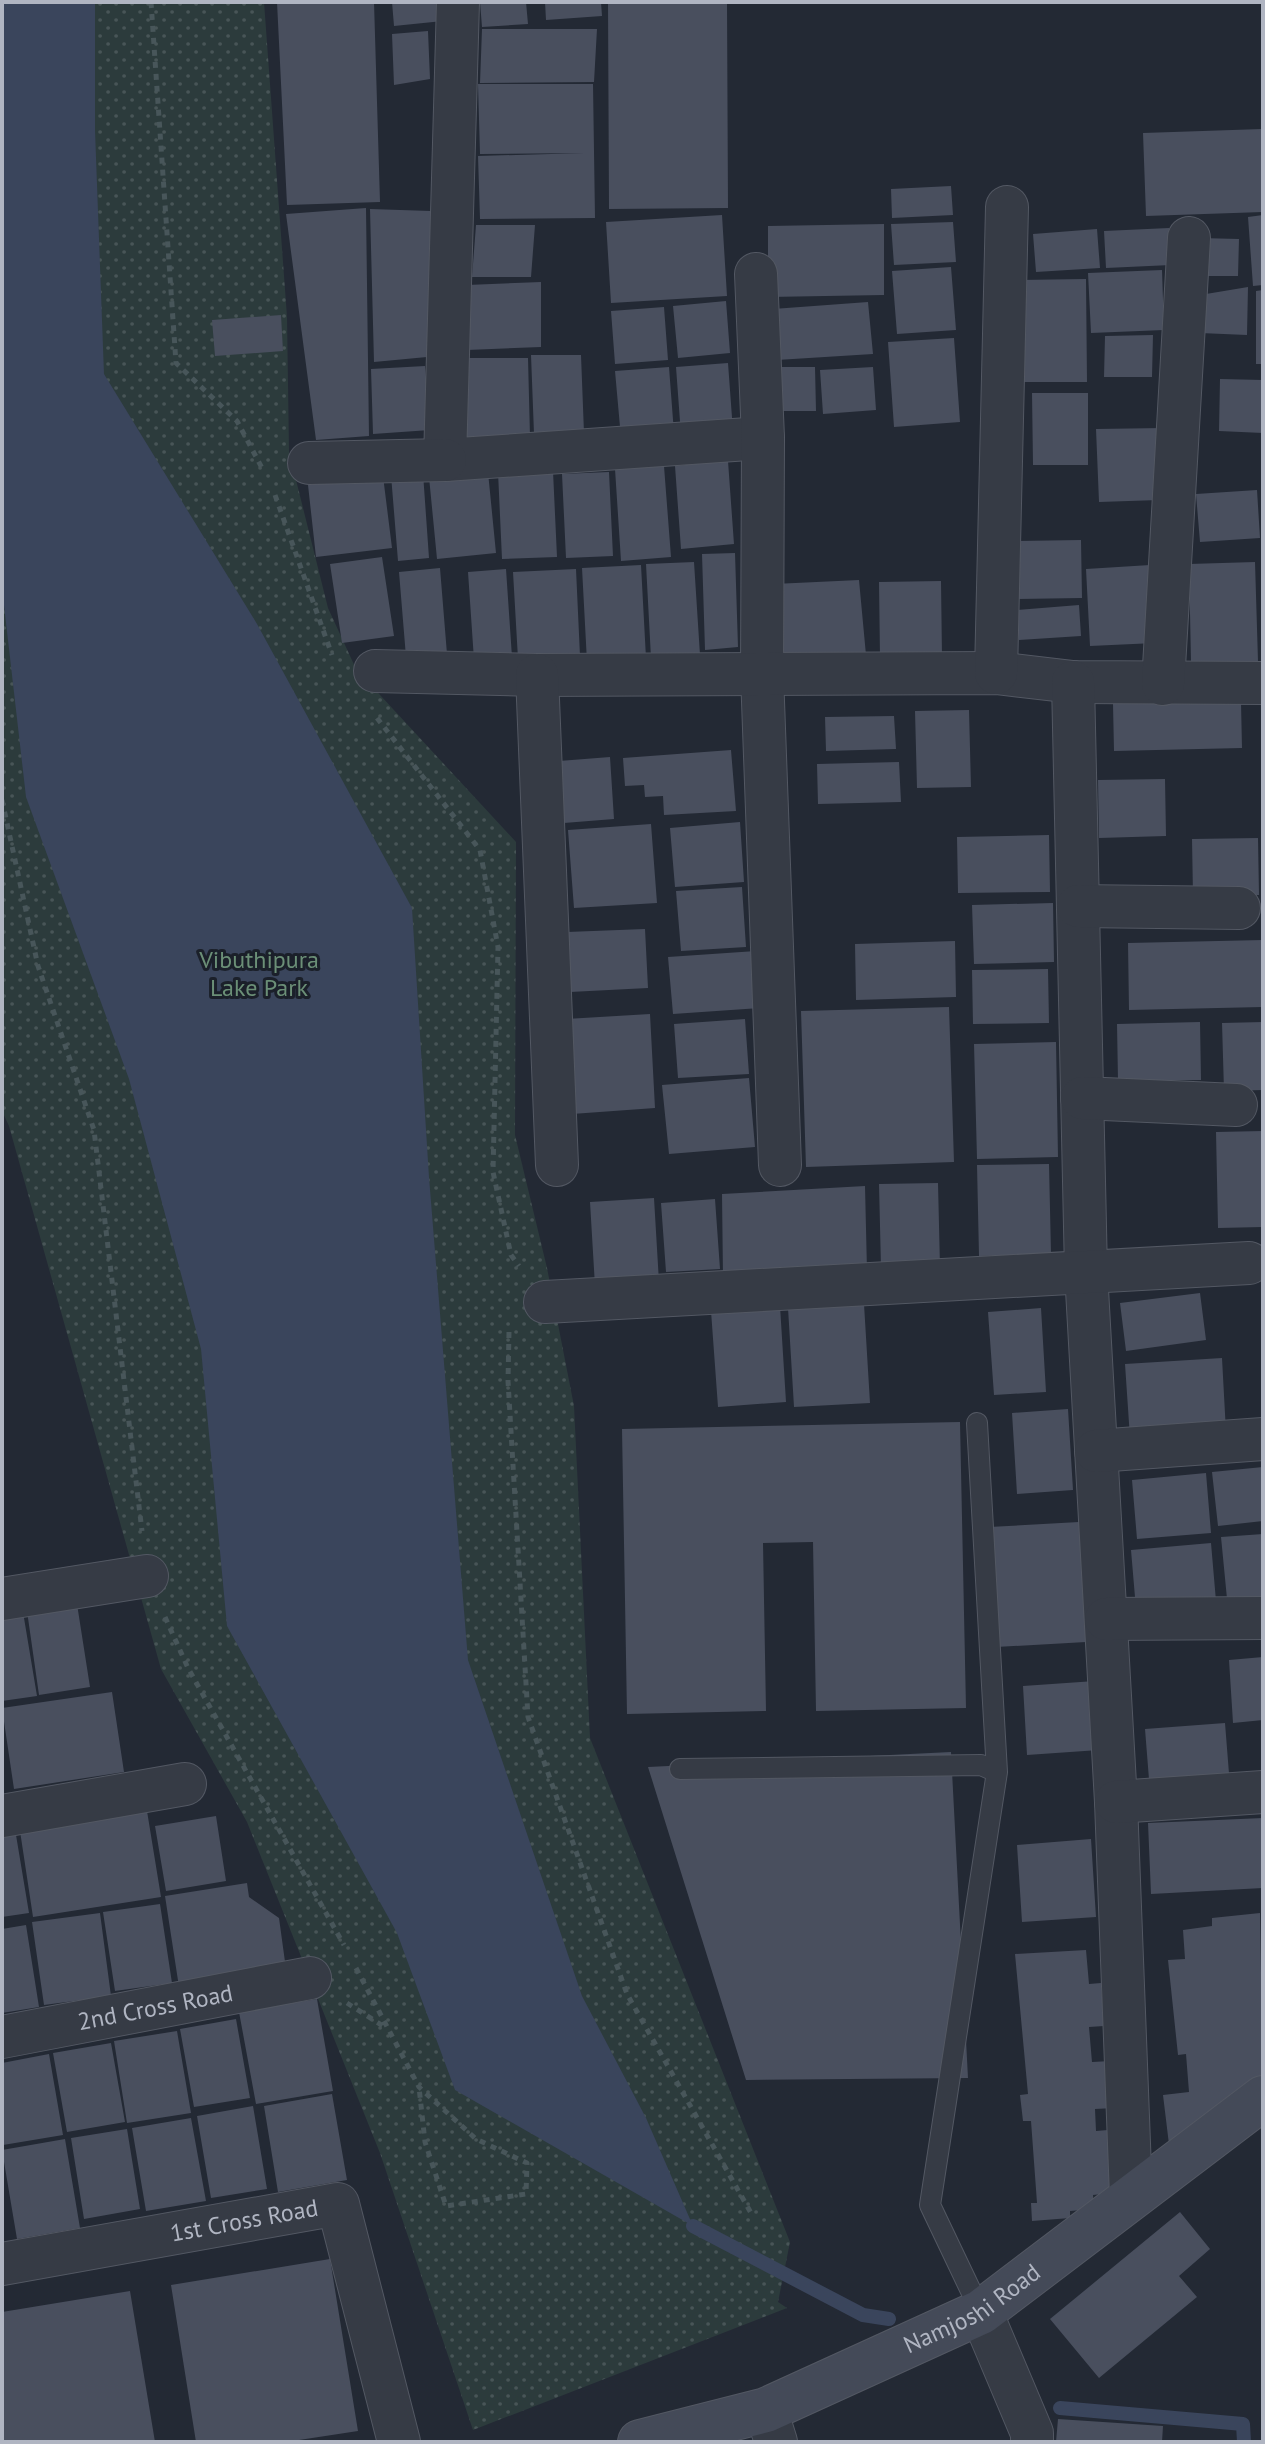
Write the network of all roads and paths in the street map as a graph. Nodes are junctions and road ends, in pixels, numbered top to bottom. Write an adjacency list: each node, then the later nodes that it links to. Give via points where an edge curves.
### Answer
1 (458, 2): 6 (street)
2 (1007, 207): 9 (street)
3 (1189, 238): 14 (street)
4 (756, 274): 5 (street)
5 (763, 438): 6 (street); 10 (street)
6 (445, 460): 7 (street)
7 (309, 463)
8 (375, 671): 11 (street)
9 (996, 673): 10 (street); 12 (street)
10 (762, 674): 11 (street); 21 (street)
11 (537, 675): 20 (street)
12 (1073, 682): 14 (street); 16 (street)
13 (1263, 683): 14 (street)
14 (1163, 684)
15 (2, 800): 30 (path, via 38,966 94,1130)
16 (1078, 906): 17 (street); 18 (street)
17 (1239, 908)
18 (1082, 1098): 19 (street); 25 (street)
19 (1236, 1105)
20 (557, 1165)
21 (780, 1165)
22 (511, 1255): 24 (path)
23 (1249, 1263): 25 (street)
24 (511, 1271)
25 (1086, 1272): 26 (street); 29 (street)
26 (527, 1310): 47 (path, via 508,1381 528,1717 627,1994)
27 (977, 1423): 35 (lane)
28 (1263, 1439): 29 (street)
29 (1096, 1451): 33 (street)
30 (147, 1576): 31 (street); 40 (path, via 188,1668)
31 (2, 1599)
32 (1263, 1618): 33 (street)
33 (1106, 1619): 38 (street)
34 (680, 1769): 35 (lane, via 981,1765)
35 (997, 1772): 49 (lane, via 930,2205)
36 (185, 1784): 39 (street)
37 (1263, 1792): 38 (street)
38 (1116, 1802): 46 (street)
39 (2, 1816)
40 (347, 1949)
41 (354, 1963): 44 (path)
42 (310, 1978): 43 (street, 2nd Cross Road)
43 (2, 2037)
44 (419, 2087): 44 (path, via 476,2139 527,2163 526,2194 446,2206 425,2142)
45 (1263, 2098): 46 (main road, Namjoshi Road)
46 (1131, 2196): 49 (main road, Namjoshi Road)
47 (751, 2213)
48 (2, 2264): 51 (street, 1st Cross Road, via 338,2204)
49 (981, 2312): 50 (main road, Namjoshi Road); 53 (street)
50 (771, 2426): 52 (main road, Namjoshi Road)
51 (399, 2442)
52 (640, 2442)
53 (1032, 2442)

